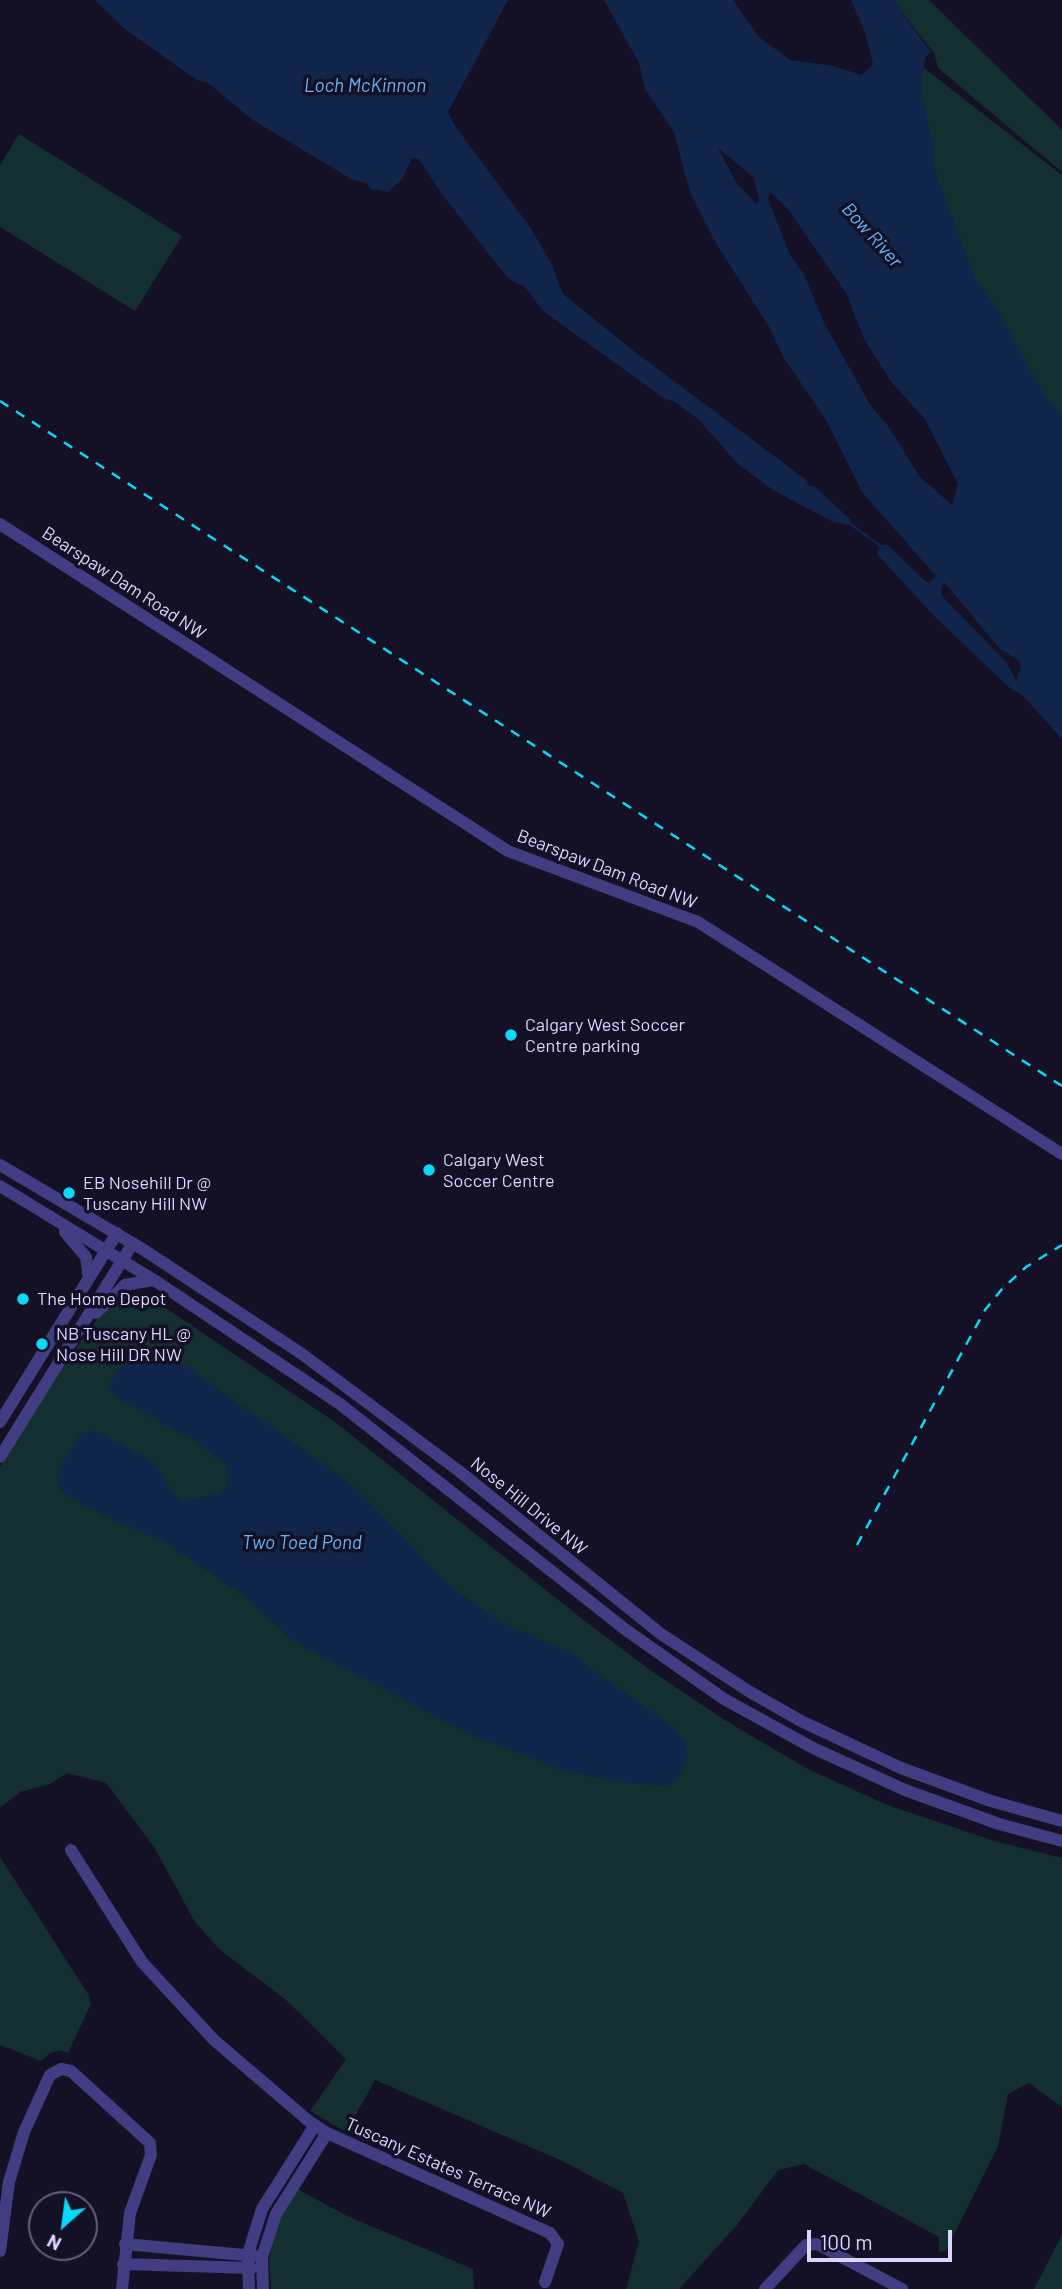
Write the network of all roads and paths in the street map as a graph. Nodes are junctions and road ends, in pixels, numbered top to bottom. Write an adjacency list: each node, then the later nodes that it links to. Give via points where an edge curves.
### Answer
1 (0, 524): 2 (street, Bearspaw Dam Road NW, via 508,851 698,922)
2 (1062, 1154)
3 (0, 1165): 6 (street, Nose Hill Drive NW)
4 (0, 1186): 5 (street, Nose Hill Drive NW)
5 (17, 1196): 8 (street, Nose Hill Drive NW); 10 (street, via 78,1244 89,1263)
6 (117, 1233): 7 (street, Nose Hill Drive NW); 8 (street)
7 (133, 1243): 9 (street); 15 (street, Nose Hill Drive NW, via 349,1388 650,1626 750,1692 901,1768)
8 (106, 1251): 9 (street, Nose Hill Drive NW); 10 (street)
9 (122, 1260): 11 (street, Nose Hill Drive NW); 12 (street)
10 (89, 1278): 13 (street)
11 (154, 1280): 12 (street, via 125,1285); 16 (street, Nose Hill Drive NW, via 340,1404 626,1630 723,1699 813,1748 905,1790)
12 (78, 1333): 14 (street)
13 (0, 1422)
14 (0, 1457)
15 (1062, 1821)
16 (1062, 1841)
17 (71, 1850): 18 (street, via 142,1962 166,1990 214,2040)
18 (321, 2129): 21 (street, via 262,2209); 22 (street, via 276,2214); 24 (street, Tuscany Estates Terrace NW, via 550,2233 558,2244)
19 (125, 2244): 20 (street, via 130,2213 151,2155 150,2143 71,2071 61,2069 50,2075 24,2132 4,2205); 21 (street); 23 (street)
20 (0, 2251)
21 (247, 2261): 22 (street); 23 (street); 26 (street)
22 (262, 2263): 27 (street)
23 (123, 2264): 25 (street)
24 (545, 2282)
25 (122, 2289)
26 (249, 2289)
27 (263, 2289)
28 (765, 2289): 29 (street, via 806,2245 817,2244)
29 (902, 2289)

